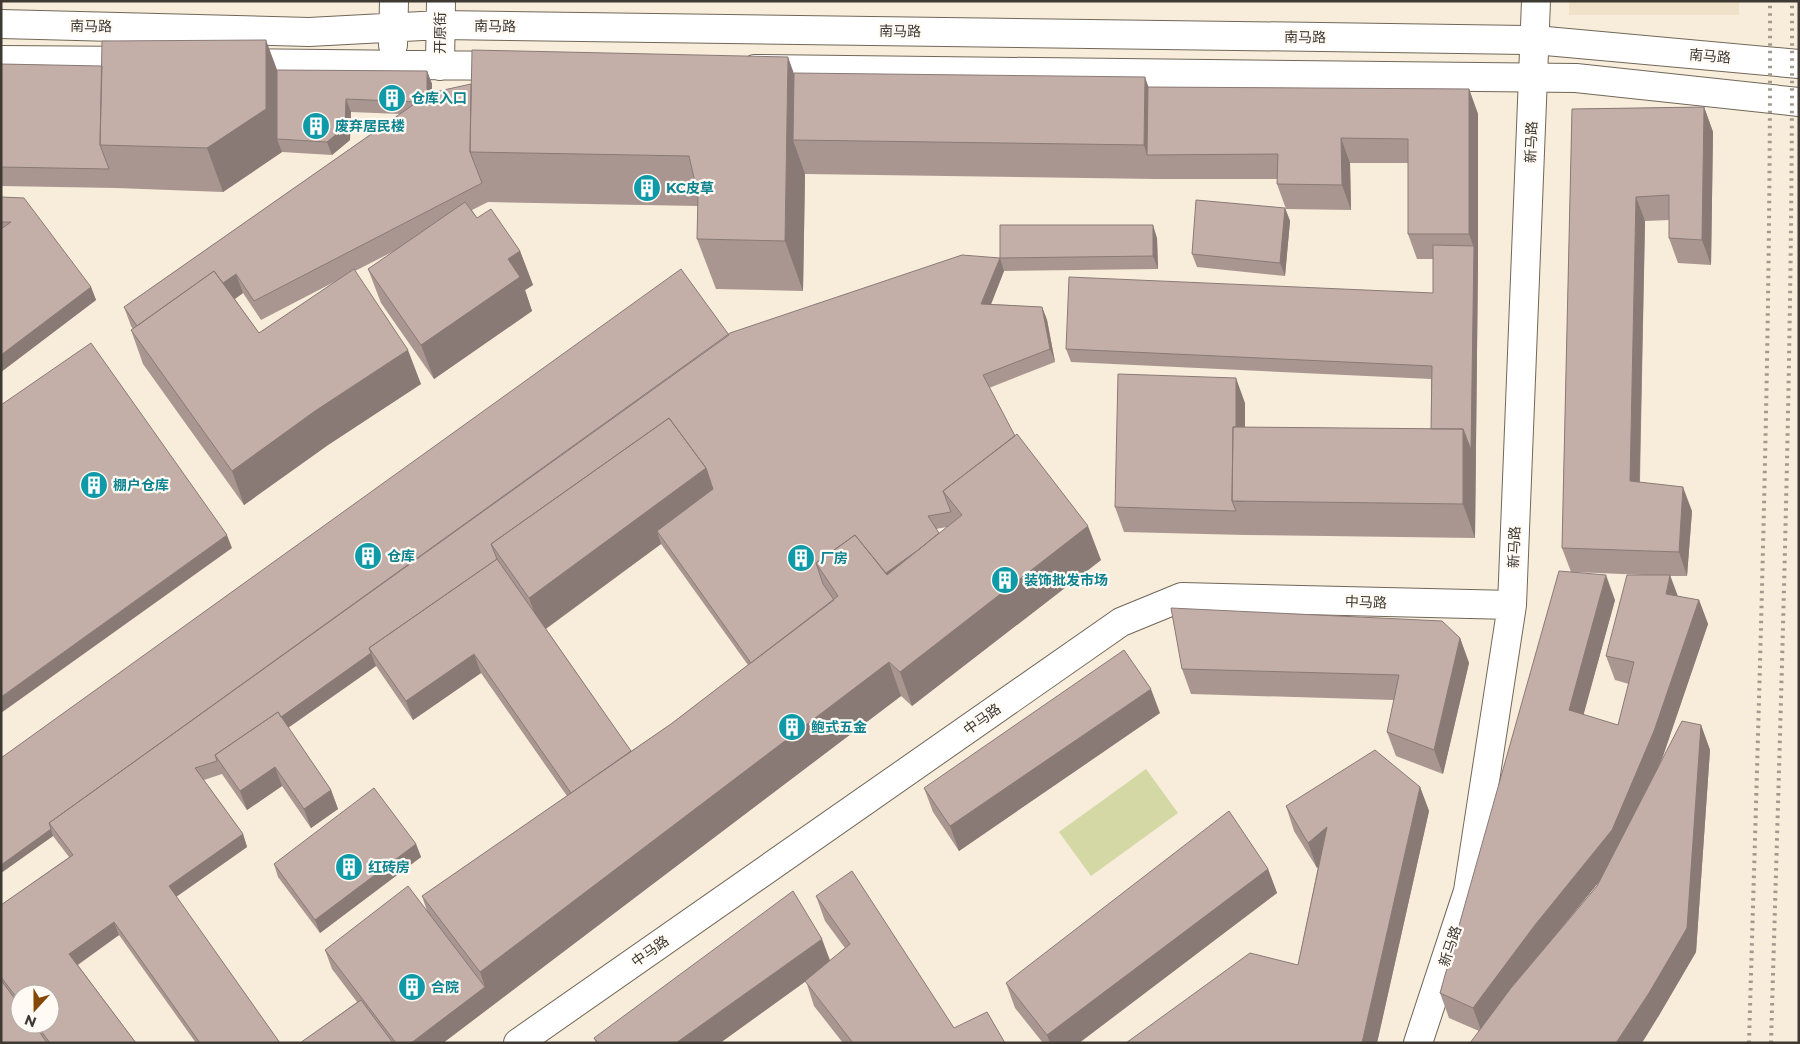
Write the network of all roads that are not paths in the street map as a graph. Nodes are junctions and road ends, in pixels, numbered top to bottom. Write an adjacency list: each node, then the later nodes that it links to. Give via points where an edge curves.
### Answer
1 (1536, 1): 5 (main road, 新马路)
2 (441, 13): 3 (main road, 南马路); 5 (main road, 南马路); 11 (main road, 开原街)
3 (394, 14): 4 (main road, 南马路, via 309,32); 10 (main road)
4 (1, 24)
5 (1536, 40): 9 (main road, 南马路); 14 (main road, 新马路)
6 (1, 60): 7 (main road)
7 (167, 62)
8 (216, 62): 10 (main road)
9 (1799, 64)
10 (392, 65): 11 (main road)
11 (440, 66): 12 (main road)
12 (539, 67)
13 (728, 69): 14 (main road)
14 (1534, 78): 15 (main road, via 1576,78); 16 (main road, 新马路)
15 (1799, 102)
16 (1512, 605): 17 (main road, 中马路, via 1182,597 1121,622); 18 (main road, 新马路, via 1468,891)
17 (518, 1043)
18 (1418, 1043)

